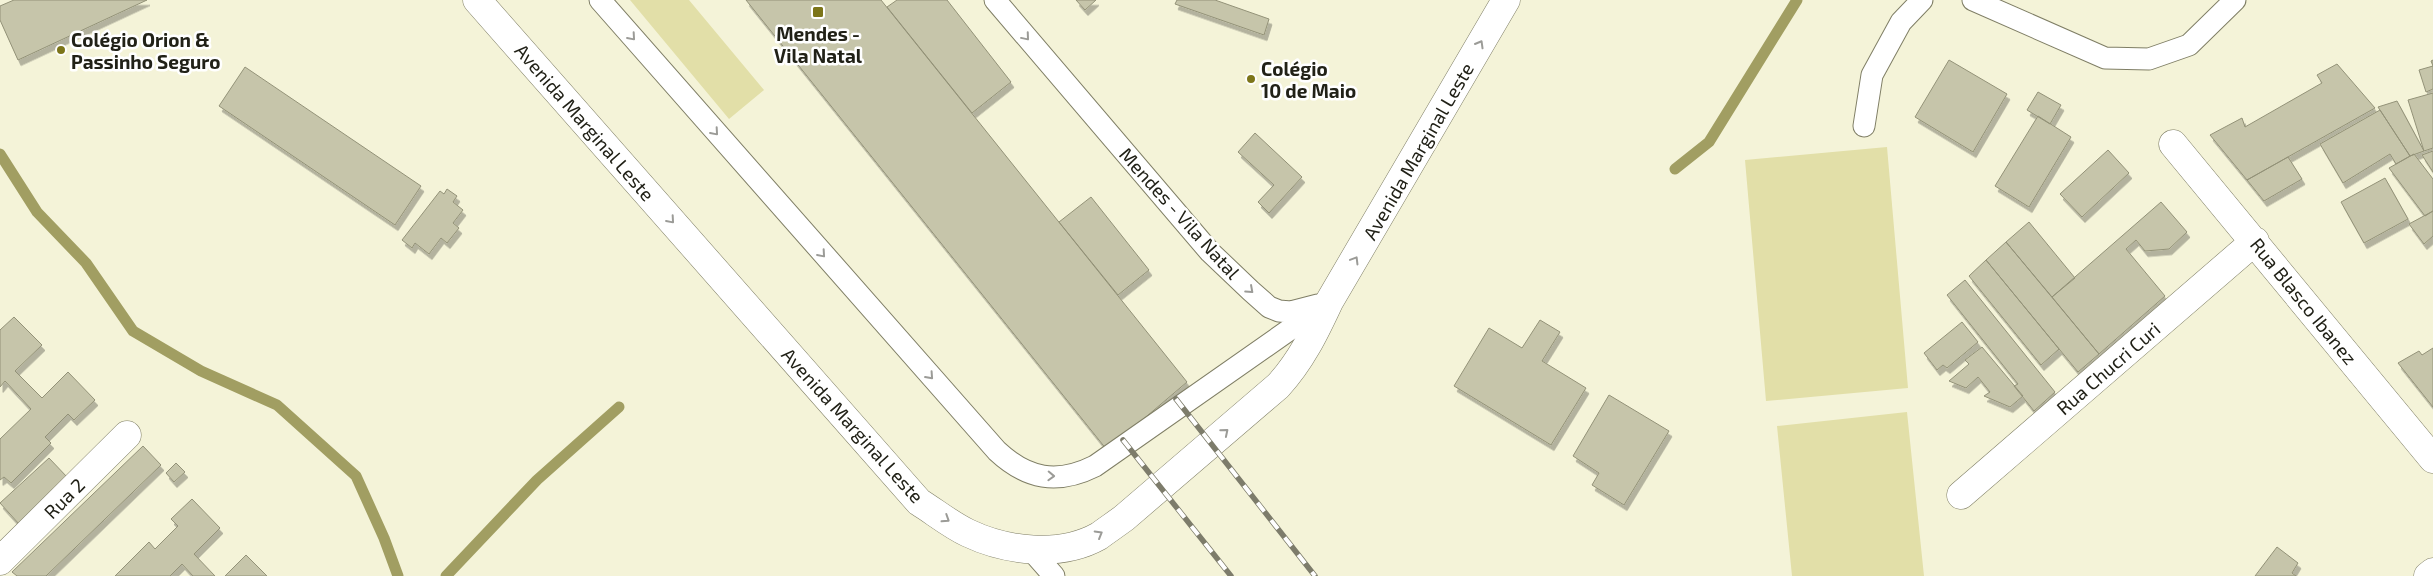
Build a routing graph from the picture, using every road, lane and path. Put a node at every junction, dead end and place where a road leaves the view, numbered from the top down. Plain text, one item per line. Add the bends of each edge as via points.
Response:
1 (477, 0) edge
2 (600, 0) edge
3 (995, 0) edge
4 (1506, 0) edge
5 (1922, 0) edge
6 (1973, 0) edge
7 (2236, 0) edge
8 (1864, 126) dead end
9 (2173, 144) dead end
10 (2255, 241) junction
11 (1329, 302) junction
12 (127, 436) dead end
13 (2433, 459) edge
14 (1960, 495) dead end
15 (1032, 551) junction
16 (0, 561) edge
17 (2433, 572) edge
18 (1054, 576) edge
19 (2428, 576) edge

1 -> 15 street, Avenida Marginal Leste via 919,502 967,532 998,544
2 -> 11 lane, Avenida Marginal Leste via 977,428 1018,468 1047,477 1080,474 1095,466
3 -> 11 lane, Mendes - Vila Natal via 1210,252 1251,292 1270,307 1291,312
11 -> 4 street, Avenida Marginal Leste
5 - 8 lane via 1901,22 1872,75
6 - 7 lane via 2105,58 2149,59 2189,45
9 - 10 street, Rua Blasco Ibanez
10 - 13 street, Rua Blasco Ibanez
10 - 14 street, Rua Chucri Curi
15 -> 11 street, Avenida Marginal Leste via 1067,547 1097,537 1124,518 1278,386 1306,351
12 - 16 street, Rua 2
15 - 18 lane
17 - 19 street

